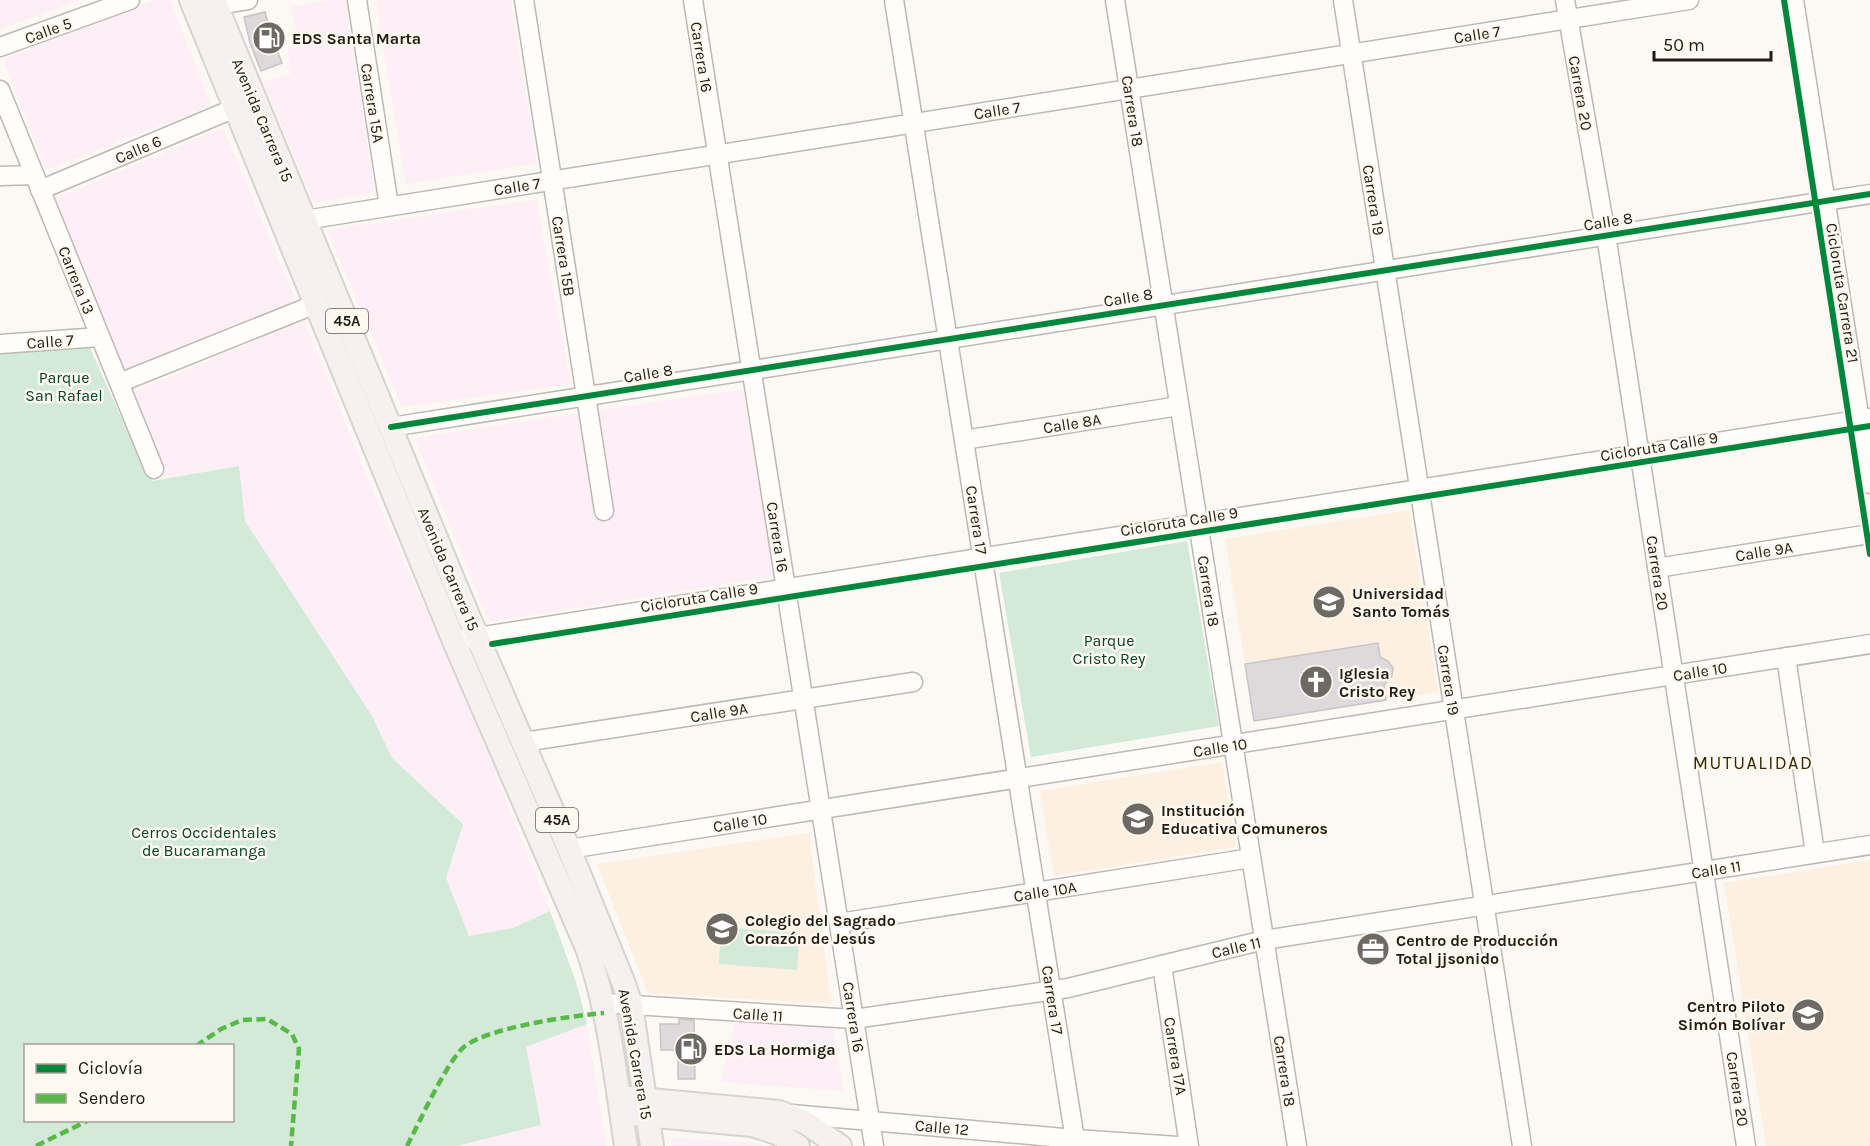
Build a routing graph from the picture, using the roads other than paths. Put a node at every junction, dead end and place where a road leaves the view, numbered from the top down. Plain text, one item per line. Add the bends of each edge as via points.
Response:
1 (130, 0) edge
2 (248, 0) edge
3 (357, 0) edge
4 (524, 0) edge
5 (693, 0) edge
6 (894, 0) edge
7 (1115, 0) edge
8 (1343, 0) edge
9 (1565, 0) edge
10 (1689, 0) edge
11 (1794, 0) edge
12 (107, 4) edge
13 (204, 4) edge
14 (1569, 19) junction
15 (0, 47) edge
16 (1351, 54) junction
17 (1129, 89) junction
18 (0, 90) edge
19 (235, 108) junction
20 (914, 123) junction
21 (717, 154) junction
22 (0, 176) edge
23 (552, 180) junction
24 (37, 182) junction
25 (1870, 194) edge
26 (1826, 201) junction
27 (389, 206) junction
28 (304, 220) junction
29 (1606, 235) junction
30 (1385, 270) junction
31 (316, 304) junction
32 (1164, 305) junction
33 (100, 337) junction
34 (948, 339) junction
35 (0, 344) edge
36 (752, 370) junction
37 (119, 383) junction
38 (586, 397) junction
39 (1179, 406) junction
40 (1865, 418) edge
41 (390, 428) junction
42 (964, 440) junction
43 (1640, 454) junction
44 (154, 469) dead end
45 (1870, 484) edge
46 (1419, 489) junction
47 (604, 512) dead end
48 (1198, 523) junction
49 (1870, 534) edge
50 (982, 558) junction
51 (1657, 568) junction
52 (786, 589) junction
53 (477, 637) junction
54 (454, 641) junction
55 (1870, 644) edge
56 (1786, 657) junction
57 (1674, 675) junction
58 (913, 682) dead end
59 (803, 699) junction
60 (1454, 710) junction
61 (524, 742) junction
62 (1233, 744) junction
63 (1018, 778) junction
64 (821, 809) junction
65 (1870, 845) edge
66 (569, 849) junction
67 (1815, 854) junction
68 (1251, 858) junction
69 (1704, 871) junction
70 (1036, 892) junction
71 (1485, 906) junction
72 (839, 923) junction
73 (1264, 940) junction
74 (1162, 965) junction
75 (1052, 992) junction
76 (602, 1004) junction
77 (631, 1005) junction
78 (854, 1019) junction
79 (619, 1105) junction
80 (646, 1107) junction
81 (778, 1112) junction
82 (870, 1120) junction
83 (1075, 1142) edge
84 (626, 1146) edge
85 (652, 1146) edge
86 (798, 1146) edge
87 (840, 1146) edge
88 (874, 1146) edge
89 (1178, 1146) edge
90 (1189, 1146) edge
91 (1297, 1146) edge
92 (1522, 1146) edge
93 (1746, 1146) edge

1 - 12 street, Calle 5
2 - 13 street
3 - 27 street, Carrera 15A
4 - 23 street, Carrera 15B
5 - 21 street, Carrera 16
6 - 20 street, Carrera 17
7 - 17 street, Carrera 18
8 - 16 street, Carrera 19
9 - 14 street, Carrera 20
10 - 14 street, Calle 7
11 - 26 street
12 - 15 street, Calle 5
13 - 19 main road, Avenida Carrera 15 / 45A
13 - 28 main road, Avenida Carrera 15 / 45A
14 - 16 street, Calle 7
14 - 29 street, Carrera 20
16 - 17 street, Calle 7
16 - 30 street, Carrera 19
17 - 20 street, Calle 7
17 - 32 street, Carrera 18
18 - 24 street, Carrera 13
19 - 24 street, Calle 6
19 - 31 main road, Avenida Carrera 15 / 45A
20 - 21 street, Calle 7
20 - 34 street, Carrera 17
21 - 23 street, Calle 7
21 - 36 street, Carrera 16
22 - 24 street, Calle 6
23 - 27 street, Calle 7
23 - 38 street, Carrera 15B
24 - 33 street, Carrera 13
25 - 26 street, Calle 8
26 - 29 street, Calle 8
26 - 40 street
27 - 28 street, Calle 7
28 - 41 main road, Avenida Carrera 15 / 45A
29 - 30 street, Calle 8
29 - 43 street, Carrera 20
30 - 32 street, Calle 8
30 - 46 street, Carrera 19
31 - 37 street
31 - 54 main road, Avenida Carrera 15 / 45A
32 - 34 street, Calle 8
32 - 39 street, Carrera 18
33 - 35 street, Calle 7
33 - 37 street, Carrera 13
34 - 36 street, Calle 8
34 - 42 street, Carrera 17
36 - 38 street, Calle 8
36 - 52 street, Carrera 16
37 - 44 street, Carrera 13
38 - 41 street, Calle 8
38 - 47 street, Carrera 15B
39 - 42 street, Calle 8A
39 - 48 street, Carrera 18
40 - 43 street
40 - 45 street
41 - 53 main road, Avenida Carrera 15 / 45A
42 - 50 street, Carrera 17
43 - 46 street
43 - 51 street, Carrera 20
46 - 48 street
46 - 60 street, Carrera 19
48 - 50 street
48 - 62 street, Carrera 18
49 - 51 street, Calle 9A
50 - 52 street
50 - 63 street, Carrera 17
51 - 57 street, Carrera 20
52 - 53 street
52 - 59 street, Carrera 16
53 - 54 street
53 - 61 main road, Avenida Carrera 15 / 45A
54 - 76 main road, Avenida Carrera 15 / 45A via 578,926 594,967
55 - 56 street, Calle 10
56 - 57 street, Calle 10
56 - 67 street
57 - 60 street, Calle 10
57 - 69 street, Carrera 20
58 - 59 street, Calle 9A
59 - 61 street, Calle 9A
59 - 64 street, Carrera 16
60 - 62 street, Calle 10
60 - 71 street, Carrera 19
61 - 66 main road, Avenida Carrera 15 / 45A
62 - 63 street, Calle 10
62 - 68 street, Carrera 18
63 - 64 street, Calle 10
63 - 70 street, Carrera 17
64 - 66 street, Calle 10
64 - 72 street, Carrera 16
65 - 67 street, Calle 11
66 - 77 main road, Avenida Carrera 15 / 45A
67 - 69 street, Calle 11
68 - 70 street, Calle 10A
68 - 73 street, Carrera 18
69 - 71 street, Calle 11
69 - 93 street, Carrera 20
70 - 72 street, Calle 10A
70 - 75 street, Carrera 17
71 - 73 street, Calle 11
71 - 92 street, Carrera 19
72 - 78 street, Carrera 16
73 - 74 street, Calle 11
73 - 91 street, Carrera 18
74 - 75 street, Calle 11
74 - 90 street, Carrera 17A
75 - 78 street, Calle 11
75 - 83 street, Carrera 17
76 - 77 street, Calle 11
76 - 79 main road, Avenida Carrera 15 / 45A
77 - 78 street, Calle 11
77 - 80 main road, Avenida Carrera 15 / 45A
78 - 82 street, Carrera 16
79 - 80 main road
79 - 84 main road, Avenida Carrera 15 / 45A
80 - 81 main road
80 - 85 main road, Avenida Carrera 15 / 45A
80 - 86 main road via 752,1125 777,1133
81 - 82 street, Calle 12
81 - 87 main road via 806,1123
82 - 83 street, Calle 12
82 - 88 street, Carrera 16
83 - 89 street, Calle 12

